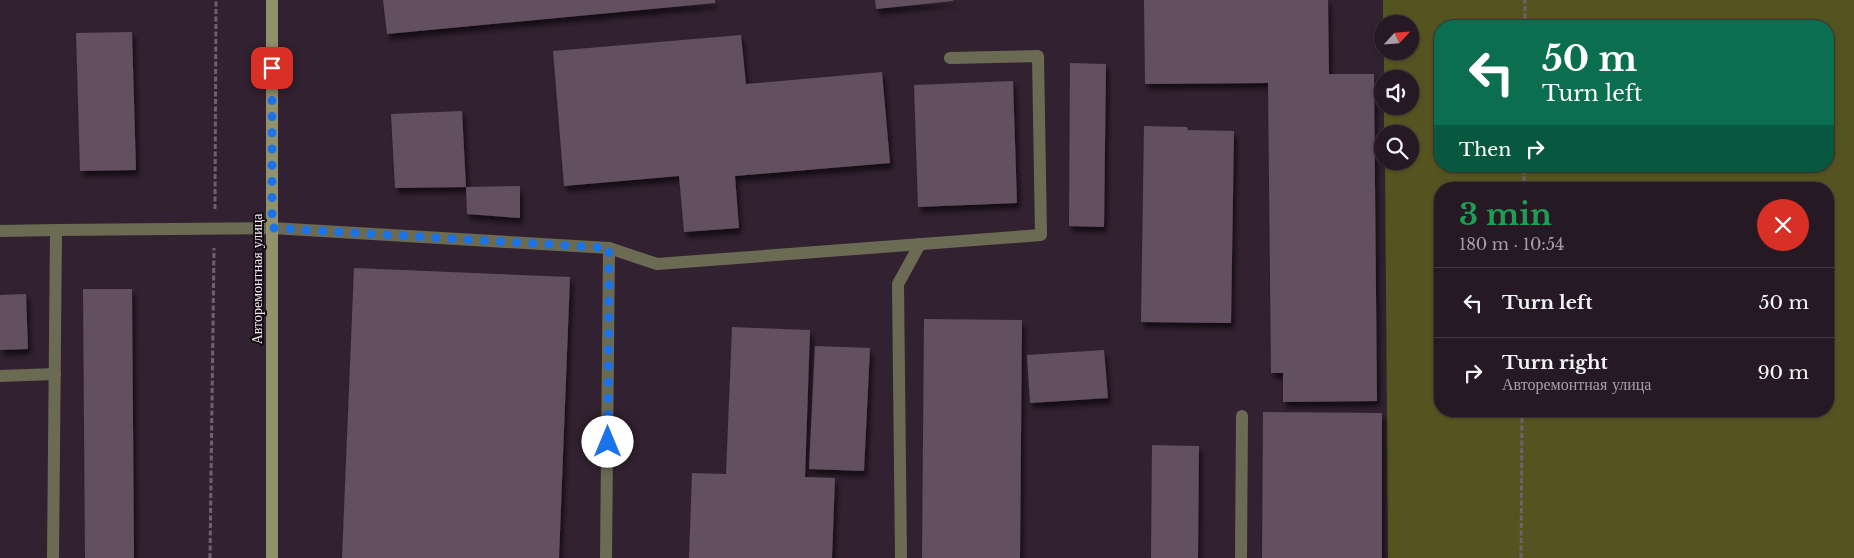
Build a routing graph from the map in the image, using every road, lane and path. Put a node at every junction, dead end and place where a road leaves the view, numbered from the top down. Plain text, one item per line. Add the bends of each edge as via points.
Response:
1 (216, 0) edge
2 (272, 0) edge
3 (1525, 0) edge
4 (1525, 20) edge
5 (950, 58) dead end
6 (215, 228) junction
7 (272, 228) junction
8 (56, 230) junction
9 (0, 231) edge
10 (920, 244) junction
11 (609, 248) junction
12 (55, 374) junction
13 (0, 376) edge
14 (1242, 416) dead end
15 (1522, 417) edge
16 (53, 558) edge
17 (210, 558) edge
18 (272, 558) edge
19 (606, 558) edge
20 (901, 558) edge
21 (1241, 558) edge
22 (1521, 558) edge

1 - 6 path
2 - 7 street, Авторемонтная улица
3 - 4 path
5 - 10 lane via 1038,56 1041,235
6 - 7 lane
6 - 8 lane
6 - 17 path
7 - 11 lane
7 - 18 street, Авторемонтная улица
8 - 9 lane
8 - 12 lane
10 - 11 lane via 657,264
10 - 20 lane via 898,284
11 - 19 lane
12 - 13 lane
12 - 16 lane
14 - 21 lane
15 - 22 path

